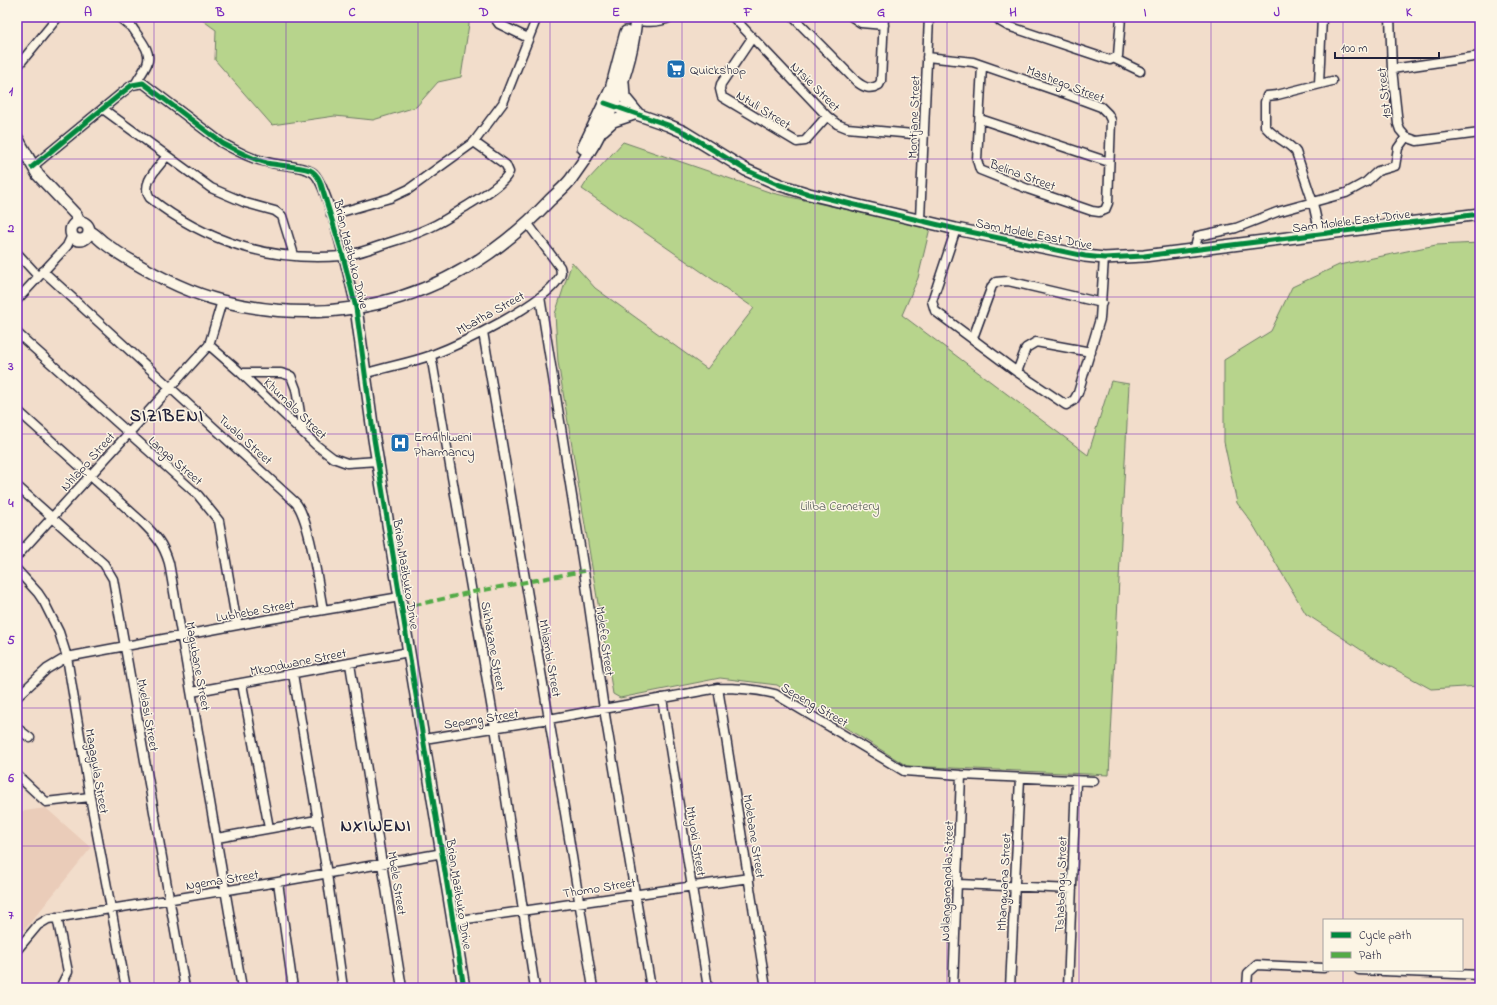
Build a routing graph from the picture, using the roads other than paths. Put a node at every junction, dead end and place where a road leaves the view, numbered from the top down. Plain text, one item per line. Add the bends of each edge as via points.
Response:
1 (58, 17) edge
2 (119, 17) edge
3 (127, 17) edge
4 (494, 17) edge
5 (537, 17) edge
6 (671, 17) edge
7 (733, 17) edge
8 (793, 17) edge
9 (852, 17) edge
10 (929, 17) edge
11 (996, 17) edge
12 (1120, 17) edge
13 (1322, 17) edge
14 (1390, 17) edge
15 (632, 18) edge
16 (884, 21) edge
17 (130, 26) junction
18 (528, 38) junction
19 (752, 38) junction
20 (1480, 56) edge
21 (927, 57) junction
22 (1116, 57) junction
23 (982, 66) junction
24 (17, 67) edge
25 (1392, 69) junction
26 (1140, 71) dead end
27 (623, 75) junction
28 (1332, 81) dead end
29 (136, 83) junction
30 (1319, 84) junction
31 (609, 104) junction
32 (103, 109) junction
33 (637, 115) junction
34 (827, 116) junction
35 (980, 119) junction
36 (1480, 133) edge
37 (599, 134) junction
38 (924, 135) junction
39 (1406, 137) junction
40 (17, 138) edge
41 (474, 142) junction
42 (166, 157) junction
43 (1109, 162) junction
44 (32, 167) junction
45 (554, 196) junction
46 (1108, 203) joint
47 (1314, 203) junction
48 (1480, 214) edge
49 (331, 216) junction
50 (920, 219) junction
51 (528, 224) junction
52 (956, 229) junction
53 (79, 232) junction
54 (1320, 235) junction
55 (1194, 251) junction
56 (17, 253) edge
57 (294, 255) junction
58 (343, 256) junction
59 (1104, 258) junction
60 (40, 274) junction
61 (540, 297) junction
62 (17, 300) edge
63 (222, 301) junction
64 (1102, 303) junction
65 (356, 308) junction
66 (483, 332) junction
67 (17, 333) edge
68 (973, 338) junction
69 (209, 345) junction
70 (1091, 352) junction
71 (431, 355) junction
72 (1017, 372) junction
73 (241, 373) junction
74 (364, 374) junction
75 (170, 388) junction
76 (17, 410) edge
77 (303, 432) junction
78 (128, 434) junction
79 (378, 461) junction
80 (91, 475) junction
81 (17, 486) edge
82 (52, 517) junction
83 (17, 556) edge
84 (17, 570) edge
85 (400, 597) junction
86 (323, 610) junction
87 (237, 625) junction
88 (181, 636) junction
89 (125, 646) junction
90 (409, 652) junction
91 (67, 656) junction
92 (350, 664) junction
93 (294, 674) junction
94 (242, 684) junction
95 (718, 688) junction
96 (192, 692) junction
97 (17, 696) edge
98 (662, 698) junction
99 (604, 709) junction
100 (549, 719) junction
101 (496, 727) junction
102 (17, 728) edge
103 (30, 738) dead end
104 (424, 739) junction
105 (961, 775) junction
106 (18, 777) edge
107 (1020, 778) junction
108 (1076, 781) junction
109 (1094, 781) dead end
110 (90, 797) junction
111 (317, 820) junction
112 (269, 828) junction
113 (217, 838) junction
114 (443, 853) junction
115 (383, 864) junction
116 (327, 874) junction
117 (749, 878) junction
118 (278, 882) junction
119 (958, 884) junction
120 (692, 886) junction
121 (1015, 887) junction
122 (1072, 889) junction
123 (225, 890) junction
124 (636, 893) junction
125 (168, 900) junction
126 (580, 902) junction
127 (111, 908) junction
128 (523, 910) junction
129 (58, 917) junction
130 (454, 921) junction
131 (17, 950) edge
132 (1323, 968) edge
133 (1379, 971) edge
134 (1480, 976) edge
135 (60, 988) edge
136 (126, 988) edge
137 (185, 988) edge
138 (242, 988) edge
139 (293, 988) edge
140 (343, 988) edge
141 (402, 988) edge
142 (464, 988) edge
143 (536, 988) edge
144 (593, 988) edge
145 (651, 988) edge
146 (708, 988) edge
147 (766, 988) edge
148 (953, 988) edge
149 (1010, 988) edge
150 (1068, 988) edge
151 (1247, 988) edge

1 - 24 street
2 - 17 street
3 - 17 street
4 - 18 street via 500,24
5 - 18 street
6 - 15 street via 654,22
7 - 19 street, Ntsie Street
8 - 16 street via 866,88 879,85 881,80
9 - 16 street via 861,23
10 - 21 street, Montjane Street
11 - 22 street via 1008,26 1110,60
12 - 22 street
13 - 30 street
14 - 25 street, 1st Street
15 - 27 street
15 - 31 street
17 - 29 street via 148,54 148,63
18 - 41 street via 503,103
19 - 34 street, Ntsie Street
19 - 34 street, Ntuli Street via 721,84 722,97 797,142 805,141
20 - 25 street
21 - 23 street, Mashego Street via 963,60
21 - 38 street, Montjane Street
22 - 26 street
23 - 35 street, Belina Street
23 - 43 street, Mashego Street via 1072,96 1104,110 1111,120
25 - 39 street, 1st Street via 1398,124
27 - 31 street
27 - 33 street via 624,97
28 - 30 street
29 - 32 street
29 - 49 street, Brian Mazibuko Drive via 143,83 236,151 267,163 310,170 318,176
30 - 47 street via 1267,96 1265,102 1265,126 1296,152
31 - 33 street, Sam Molele East Drive
31 - 37 street
31 - 45 street
32 - 42 street
32 - 44 street
33 - 37 street via 613,121
33 - 50 street, Sam Molele East Drive via 684,132 761,178 809,194
34 - 38 street, Ntsie Street via 847,128
35 - 43 street
35 - 46 street, Belina Street via 977,160 978,167 985,174 1092,211 1105,210
36 - 39 street via 1417,141
37 - 45 street via 570,180
38 - 50 street, Montjane Street
39 - 47 street via 1398,148 1394,167 1378,171 1366,182 1346,193
40 - 44 street
41 - 49 street via 409,189 390,198
41 - 58 street via 506,165 509,172 504,179 432,228
42 - 57 street via 211,188 246,203 279,213
42 - 57 street via 152,174 146,189 150,198 163,208 181,220 234,245
43 - 46 street, Mashego Street
44 - 53 street via 66,207
45 - 51 street
47 - 54 street
47 - 55 street via 1277,212 1236,228 1198,236
48 - 54 street, Sam Molele East Drive
49 - 58 street, Brian Mazibuko Drive
50 - 52 street, Sam Molele East Drive
51 - 61 street, Mbatha Street via 558,262 561,273 559,279
51 - 65 street via 488,255 452,277 404,296
52 - 59 street, Sam Molele East Drive
52 - 68 street via 932,304 935,311
53 - 60 street
53 - 63 street via 103,242 154,274
54 - 55 street, Sam Molele East Drive
55 - 59 street, Sam Molele East Drive
56 - 60 street, Twala Street
57 - 58 street
58 - 65 street, Brian Mazibuko Drive
59 - 64 street
60 - 62 street
60 - 75 street, Twala Street
61 - 66 street, Mbatha Street
61 - 99 street, Molefe Street
63 - 65 street via 285,310
63 - 69 street, Nhlapo Street
64 - 68 street via 1001,281 992,286
64 - 70 street
65 - 74 street, Brian Mazibuko Drive
66 - 71 street, Mbatha Street
66 - 100 street, Mhlambi Street
67 - 78 street, Langa Street
68 - 72 street
69 - 73 street, Khumalo Street
69 - 75 street, Nhlapo Street
70 - 72 street via 1036,342 1026,348
70 - 72 street via 1078,393 1074,400 1066,405
71 - 74 street, Mbatha Street
71 - 101 street, Sikhakane Street
73 - 77 street, Khumalo Street
73 - 77 street via 281,373 291,376 296,389
74 - 79 street, Brian Mazibuko Drive
75 - 78 street, Nhlapo Street
75 - 86 street, Twala Street via 267,474 300,508 306,524
76 - 80 street, Magubane Street
77 - 79 street, Khumalo Street via 339,461
78 - 80 street, Nhlapo Street
78 - 87 street, Langa Street via 198,495 217,516 222,532
79 - 85 street, Brian Mazibuko Drive
80 - 82 street, Nhlapo Street
80 - 88 street, Magubane Street via 162,543 169,563
81 - 82 street, Mvelasi Street
82 - 83 street, Nhlapo Street
82 - 89 street, Mvelasi Street via 109,571 116,593
84 - 91 street, Magagula Street via 44,602 59,632
85 - 86 street, Lubhebe Street
85 - 90 street, Brian Mazibuko Drive
86 - 87 street, Lubhebe Street
87 - 88 street, Lubhebe Street
88 - 89 street, Lubhebe Street
88 - 96 street, Magubane Street
89 - 91 street, Lubhebe Street
89 - 125 street, Mvelasi Street
90 - 92 street, Mkondwane Street
90 - 104 street, Brian Mazibuko Drive
91 - 97 street via 47,669
91 - 110 street, Magagula Street
92 - 93 street, Mkondwane Street
92 - 115 street, Mbele Street
93 - 94 street, Mkondwane Street
93 - 111 street
94 - 96 street, Mkondwane Street
94 - 112 street
95 - 98 street, Sepeng Street
95 - 105 street, Sepeng Street via 756,689 775,694 904,771
95 - 117 street, Molebane Street
96 - 113 street, Magubane Street
98 - 99 street, Sepeng Street
98 - 120 street, Mtyoki Street
99 - 100 street, Sepeng Street
99 - 124 street, Molefe Street
100 - 101 street, Sepeng Street
100 - 126 street, Mhlambi Street
101 - 104 street, Sepeng Street
101 - 128 street, Sikhakane Street
102 - 103 street
104 - 114 street, Brian Mazibuko Drive
105 - 107 street, Sepeng Street
105 - 119 street, Ndlangamandla Street
106 - 110 street via 46,802
107 - 108 street, Sepeng Street
107 - 121 street, Mhangwana Street
108 - 109 street, Sepeng Street
108 - 122 street, Tshabangu Street
110 - 127 street, Magagula Street
111 - 112 street
111 - 116 street
112 - 113 street
113 - 123 street, Magubane Street
114 - 115 street, Ngema Street
114 - 130 street, Brian Mazibuko Drive
115 - 116 street, Ngema Street
115 - 141 street, Mbele Street
116 - 118 street, Ngema Street
116 - 140 street
117 - 120 street, Thomo Street
117 - 147 street, Molebane Street
118 - 123 street, Ngema Street
118 - 139 street
119 - 121 street
119 - 148 street, Ndlangamandla Street
120 - 124 street, Thomo Street
120 - 146 street, Mtyoki Street
121 - 122 street
121 - 149 street, Mhangwana Street
122 - 150 street, Tshabangu Street
123 - 125 street, Ngema Street
123 - 138 street, Magubane Street
124 - 126 street, Thomo Street
124 - 145 street, Molefe Street
125 - 127 street, Ngema Street
125 - 137 street, Mvelasi Street
126 - 128 street, Thomo Street
126 - 144 street, Mhlambi Street
127 - 129 street, Ngema Street
127 - 136 street, Magagula Street
128 - 130 street, Thomo Street
128 - 143 street, Sikhakane Street
129 - 131 street, Ngema Street via 38,925
129 - 135 street via 67,964 66,978
130 - 142 street, Brian Mazibuko Drive
132 - 151 street via 1257,965 1248,973
133 - 134 street

